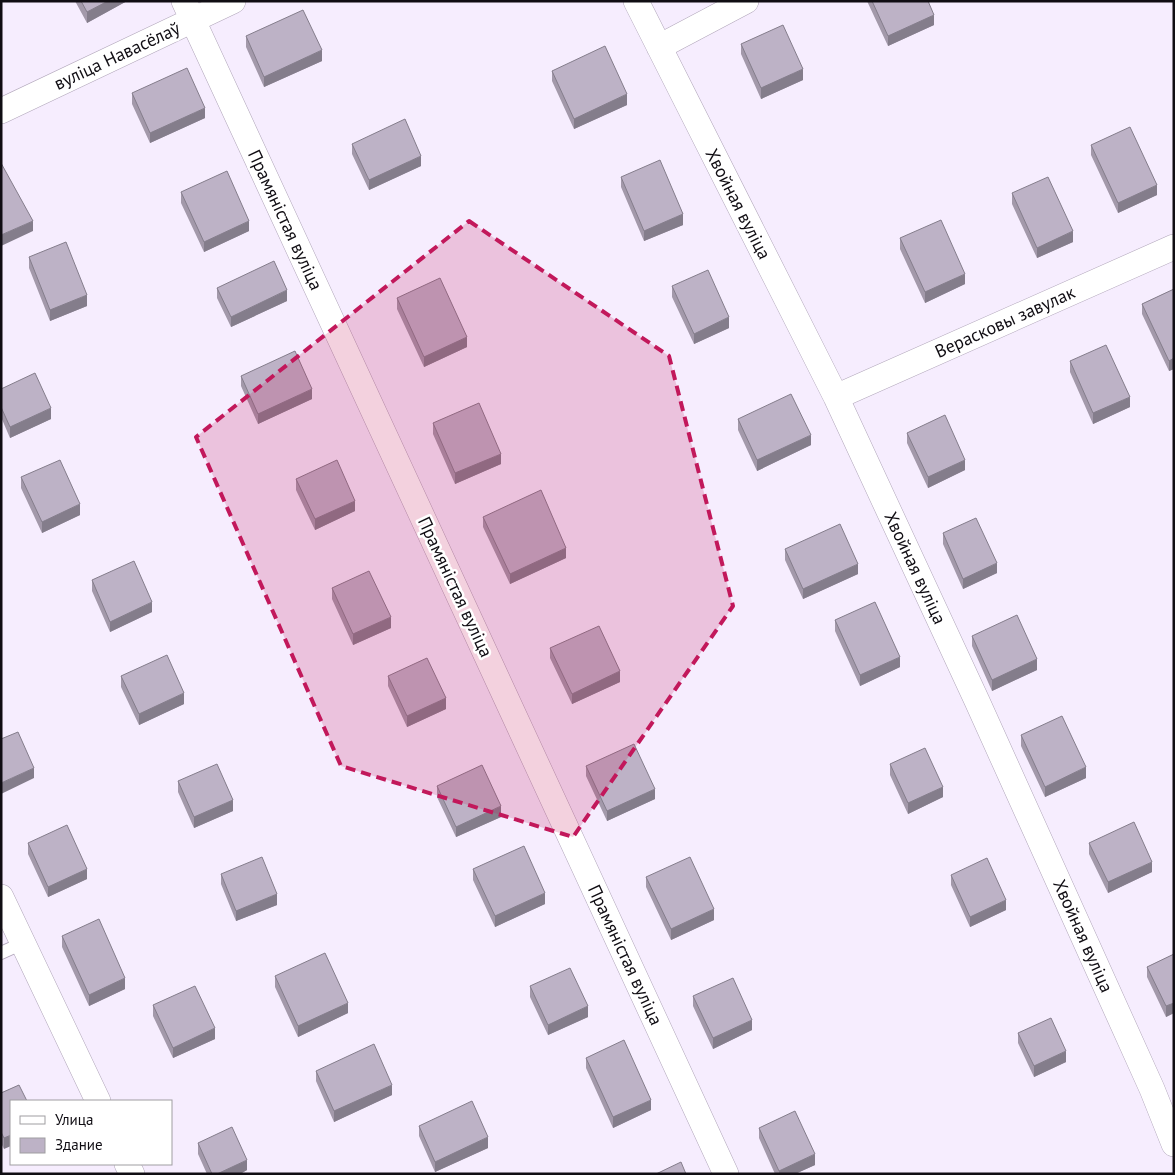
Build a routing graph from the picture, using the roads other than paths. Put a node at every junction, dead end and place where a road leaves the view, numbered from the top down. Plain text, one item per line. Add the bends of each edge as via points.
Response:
1 (233, 1) edge
2 (636, 1) edge
3 (746, 1) edge
4 (188, 11) edge
5 (658, 47) junction
6 (1, 111) edge
7 (1174, 248) edge
8 (836, 397) junction
9 (1, 898) edge
10 (12, 948) edge
11 (97, 1100) edge
12 (1174, 1144) edge
13 (726, 1174) edge

1 - 4 street, вуліца Навасёлаў
2 - 5 street, Хвойная вуліца
3 - 5 street
4 - 6 street, вуліца Навасёлаў
4 - 13 street, Прамяністая вуліца
5 - 8 street, Хвойная вуліца
7 - 8 street, Верасковы завулак
8 - 12 street, Хвойная вуліца via 981,710
9 - 10 street
10 - 11 street

